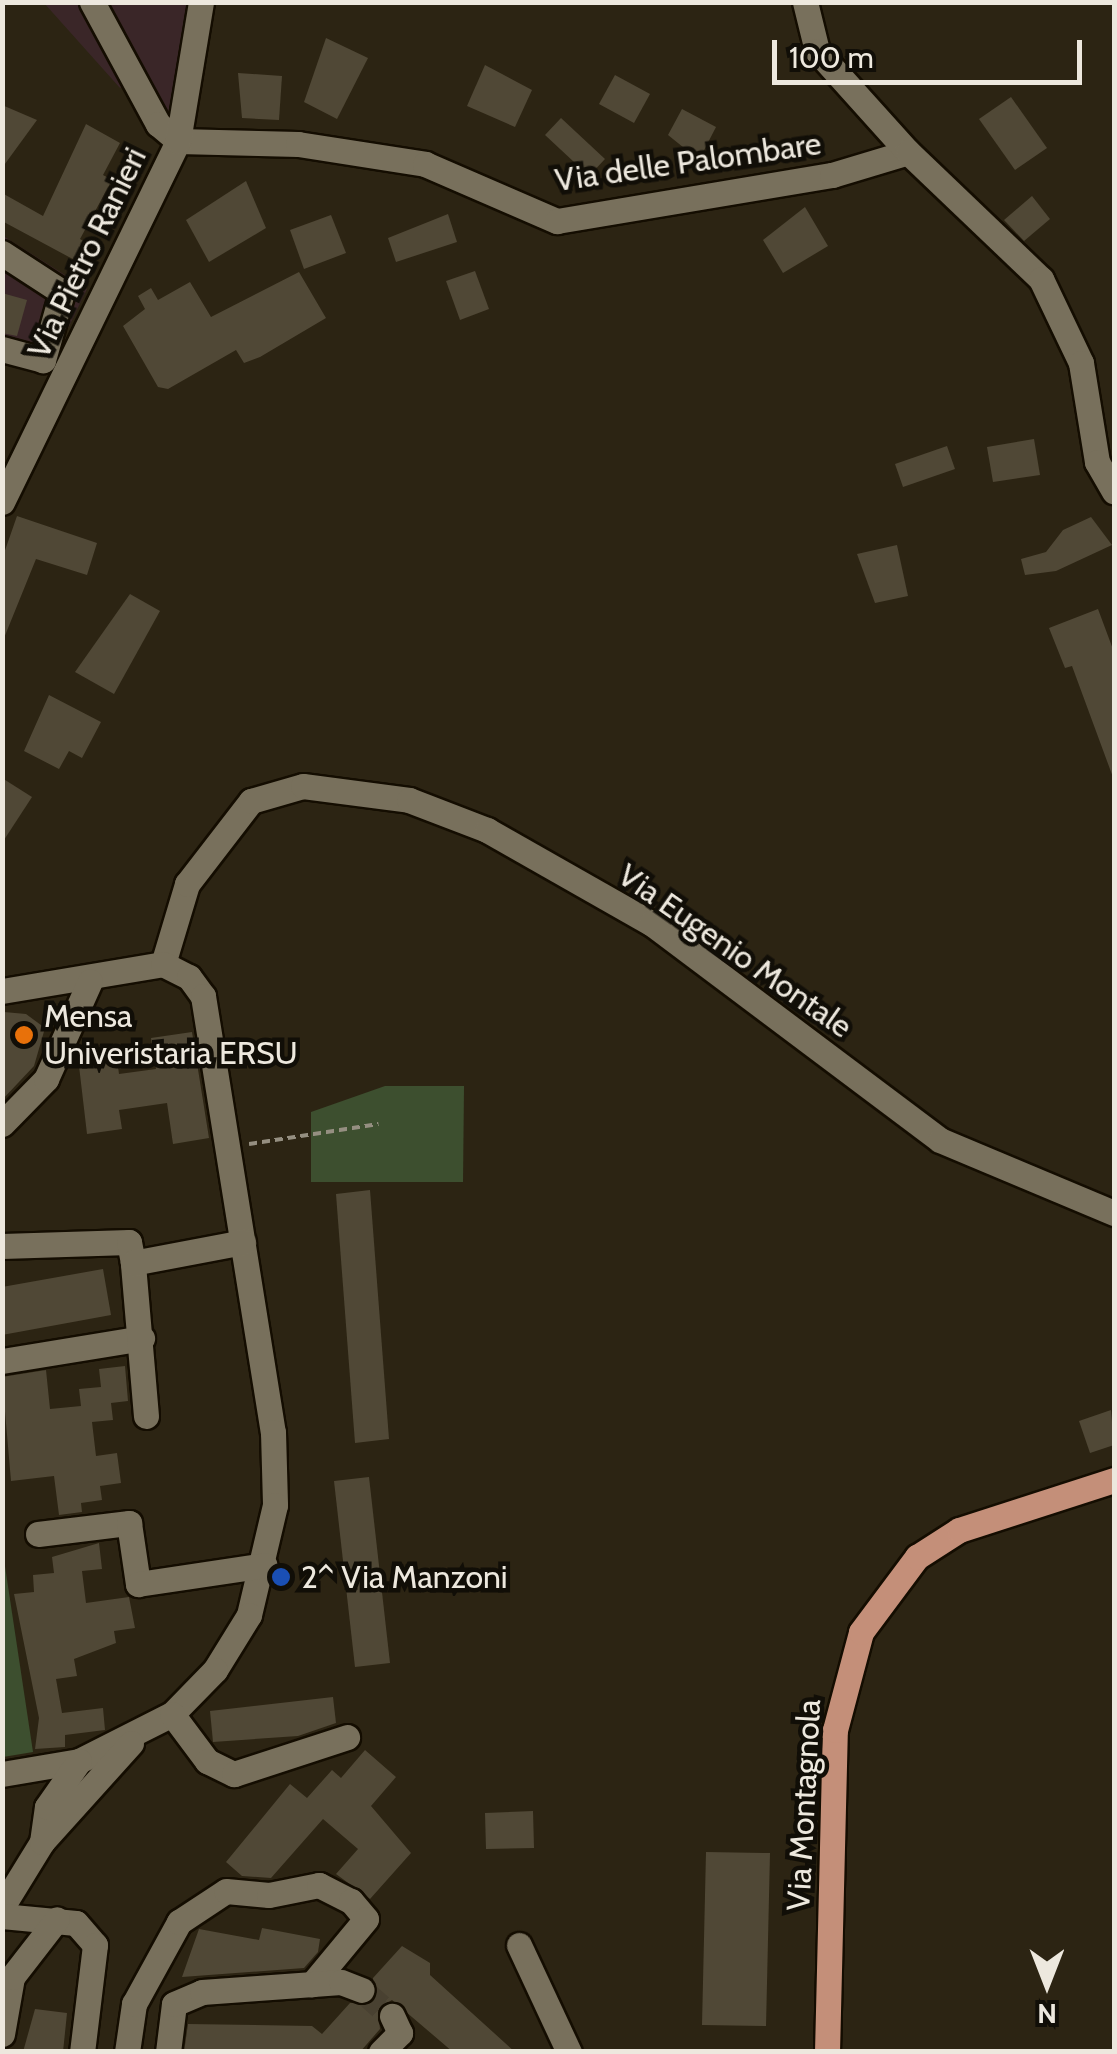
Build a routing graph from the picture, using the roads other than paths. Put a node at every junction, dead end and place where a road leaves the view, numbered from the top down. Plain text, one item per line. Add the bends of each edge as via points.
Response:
1 (201, 2) edge
2 (805, 2) edge
3 (92, 6) edge
4 (178, 141) junction
5 (908, 152) junction
6 (425, 164) joint
7 (2, 253) edge
8 (62, 292) junction
9 (94, 308) junction
10 (2, 349) edge
11 (1114, 492) edge
12 (2, 502) edge
13 (162, 964) junction
14 (90, 981) junction
15 (2, 991) edge
16 (2, 1124) edge
17 (1114, 1214) edge
18 (242, 1242) junction
19 (2, 1246) edge
20 (133, 1263) junction
21 (142, 1338) junction
22 (2, 1362) edge
23 (146, 1416) dead end
24 (1114, 1480) edge
25 (38, 1534) dead end
26 (265, 1565) junction
27 (172, 1714) junction
28 (348, 1737) dead end
29 (134, 1740) junction
30 (79, 1761) junction
31 (15, 1772) edge
32 (80, 1798) junction
33 (47, 1807) junction
34 (42, 1842) junction
35 (2, 1908) edge
36 (2, 1916) edge
37 (57, 1918) junction
38 (519, 1946) dead end
39 (312, 1984) junction
40 (362, 1990) tunnel mouth
41 (392, 2016) dead end
42 (2, 2034) edge
43 (82, 2052) edge
44 (128, 2052) edge
45 (168, 2052) edge
46 (381, 2052) edge
47 (569, 2052) edge
48 (828, 2052) edge

1 - 4 street, Via Pietro Ranieri
2 - 5 street, Via delle Palombare via 817,51
3 - 4 street via 148,104
4 - 6 street, Via Pietro Ranieri via 298,144
4 - 9 street, Via Pietro Ranieri
5 - 6 street, Via delle Palombare via 832,175 557,221
5 - 11 street, Via delle Palombare via 1041,278 1082,363 1098,462
7 - 8 street
8 - 9 street
8 - 10 street via 43,360
9 - 12 street, Via Pietro Ranieri
13 - 14 street
13 - 17 street, Via Eugenio Montale via 187,884 251,801 303,786 409,800 487,830 652,923 940,1140
13 - 18 street via 189,977 202,996
14 - 15 street
14 - 16 street via 46,1079
18 - 20 street
18 - 26 street via 273,1432
19 - 20 street via 128,1242
20 - 21 street
21 - 22 street
21 - 23 street
24 - 48 main road, Via Montagnola via 959,1530 917,1557 860,1632 835,1730
25 - 26 street via 129,1522 138,1584
26 - 27 street via 248,1615 215,1670
27 - 28 street via 207,1761 234,1774
27 - 29 street
29 - 30 street
29 - 32 street
30 - 31 street
30 - 32 street
30 - 33 street
31 - 33 street
32 - 34 street
33 - 34 street
34 - 35 street
36 - 37 street
37 - 42 street via 12,1977
37 - 43 street via 76,1924 95,1945
38 - 47 street
39 - 40 street
39 - 44 street via 366,1919 351,1901 319,1885 269,1894 226,1891 178,1922 134,2004
39 - 45 street via 202,1992 174,2004
41 - 46 street via 400,2033

